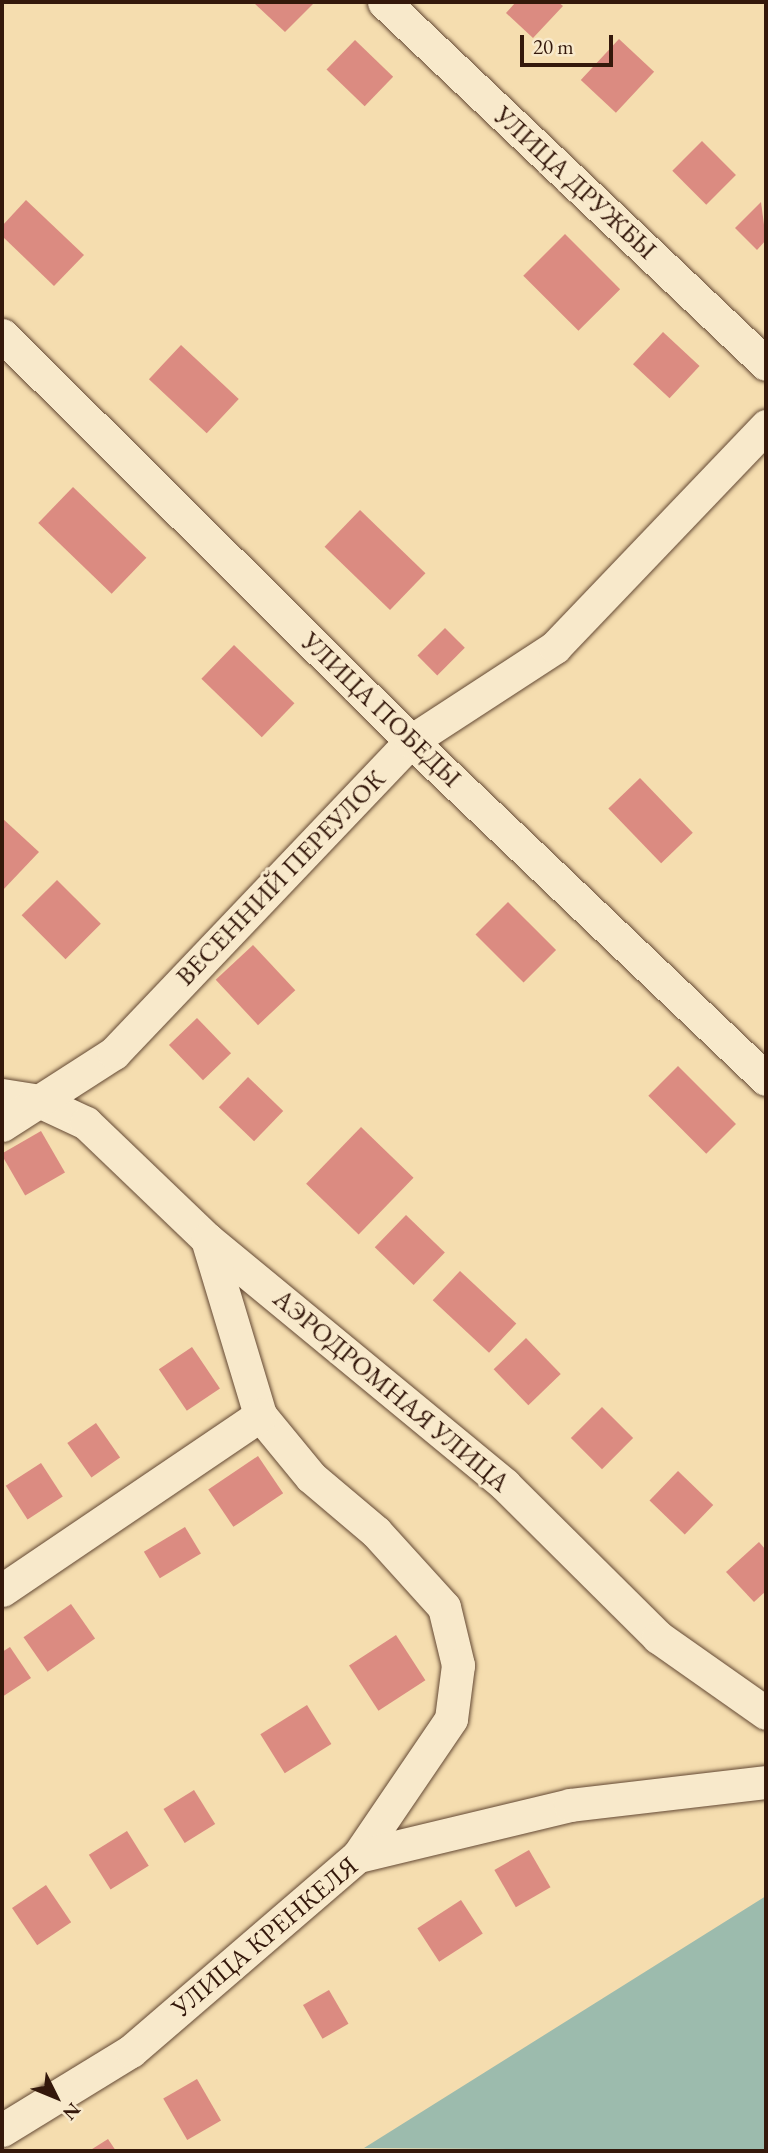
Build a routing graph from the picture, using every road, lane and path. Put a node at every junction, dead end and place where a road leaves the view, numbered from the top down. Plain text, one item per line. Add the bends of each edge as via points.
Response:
1 (384, 2) edge
2 (2, 335) edge
3 (766, 363) edge
4 (766, 426) edge
5 (411, 741) junction
6 (766, 1079) edge
7 (2, 1095) edge
8 (39, 1101) junction
9 (2, 1125) edge
10 (207, 1239) junction
11 (260, 1415) junction
12 (2, 1590) edge
13 (766, 1713) edge
14 (766, 1782) edge
15 (358, 1856) junction
16 (2, 2130) edge

1 - 3 street, УЛИЦА ДРУЖБЫ
2 - 5 street, УЛИЦА ПОБЕДЫ
4 - 5 street, ВЕСЕННИЙ ПЕРЕУЛОК via 555,647
5 - 6 street, УЛИЦА ПОБЕДЫ
5 - 8 street, ВЕСЕННИЙ ПЕРЕУЛОК via 114,1052
7 - 8 street, АЭРОДРОМНАЯ УЛИЦА
8 - 9 street, ВЕСЕННИЙ ПЕРЕУЛОК
8 - 10 street, АЭРОДРОМНАЯ УЛИЦА via 86,1124
10 - 11 street
10 - 13 street, АЭРОДРОМНАЯ УЛИЦА via 505,1485 658,1637
11 - 12 street
11 - 15 street via 311,1477 376,1532 444,1607 458,1665 451,1720
14 - 15 street, УЛИЦА КРЕНКЕЛЯ via 570,1805
15 - 16 street, УЛИЦА КРЕНКЕЛЯ via 131,2051

